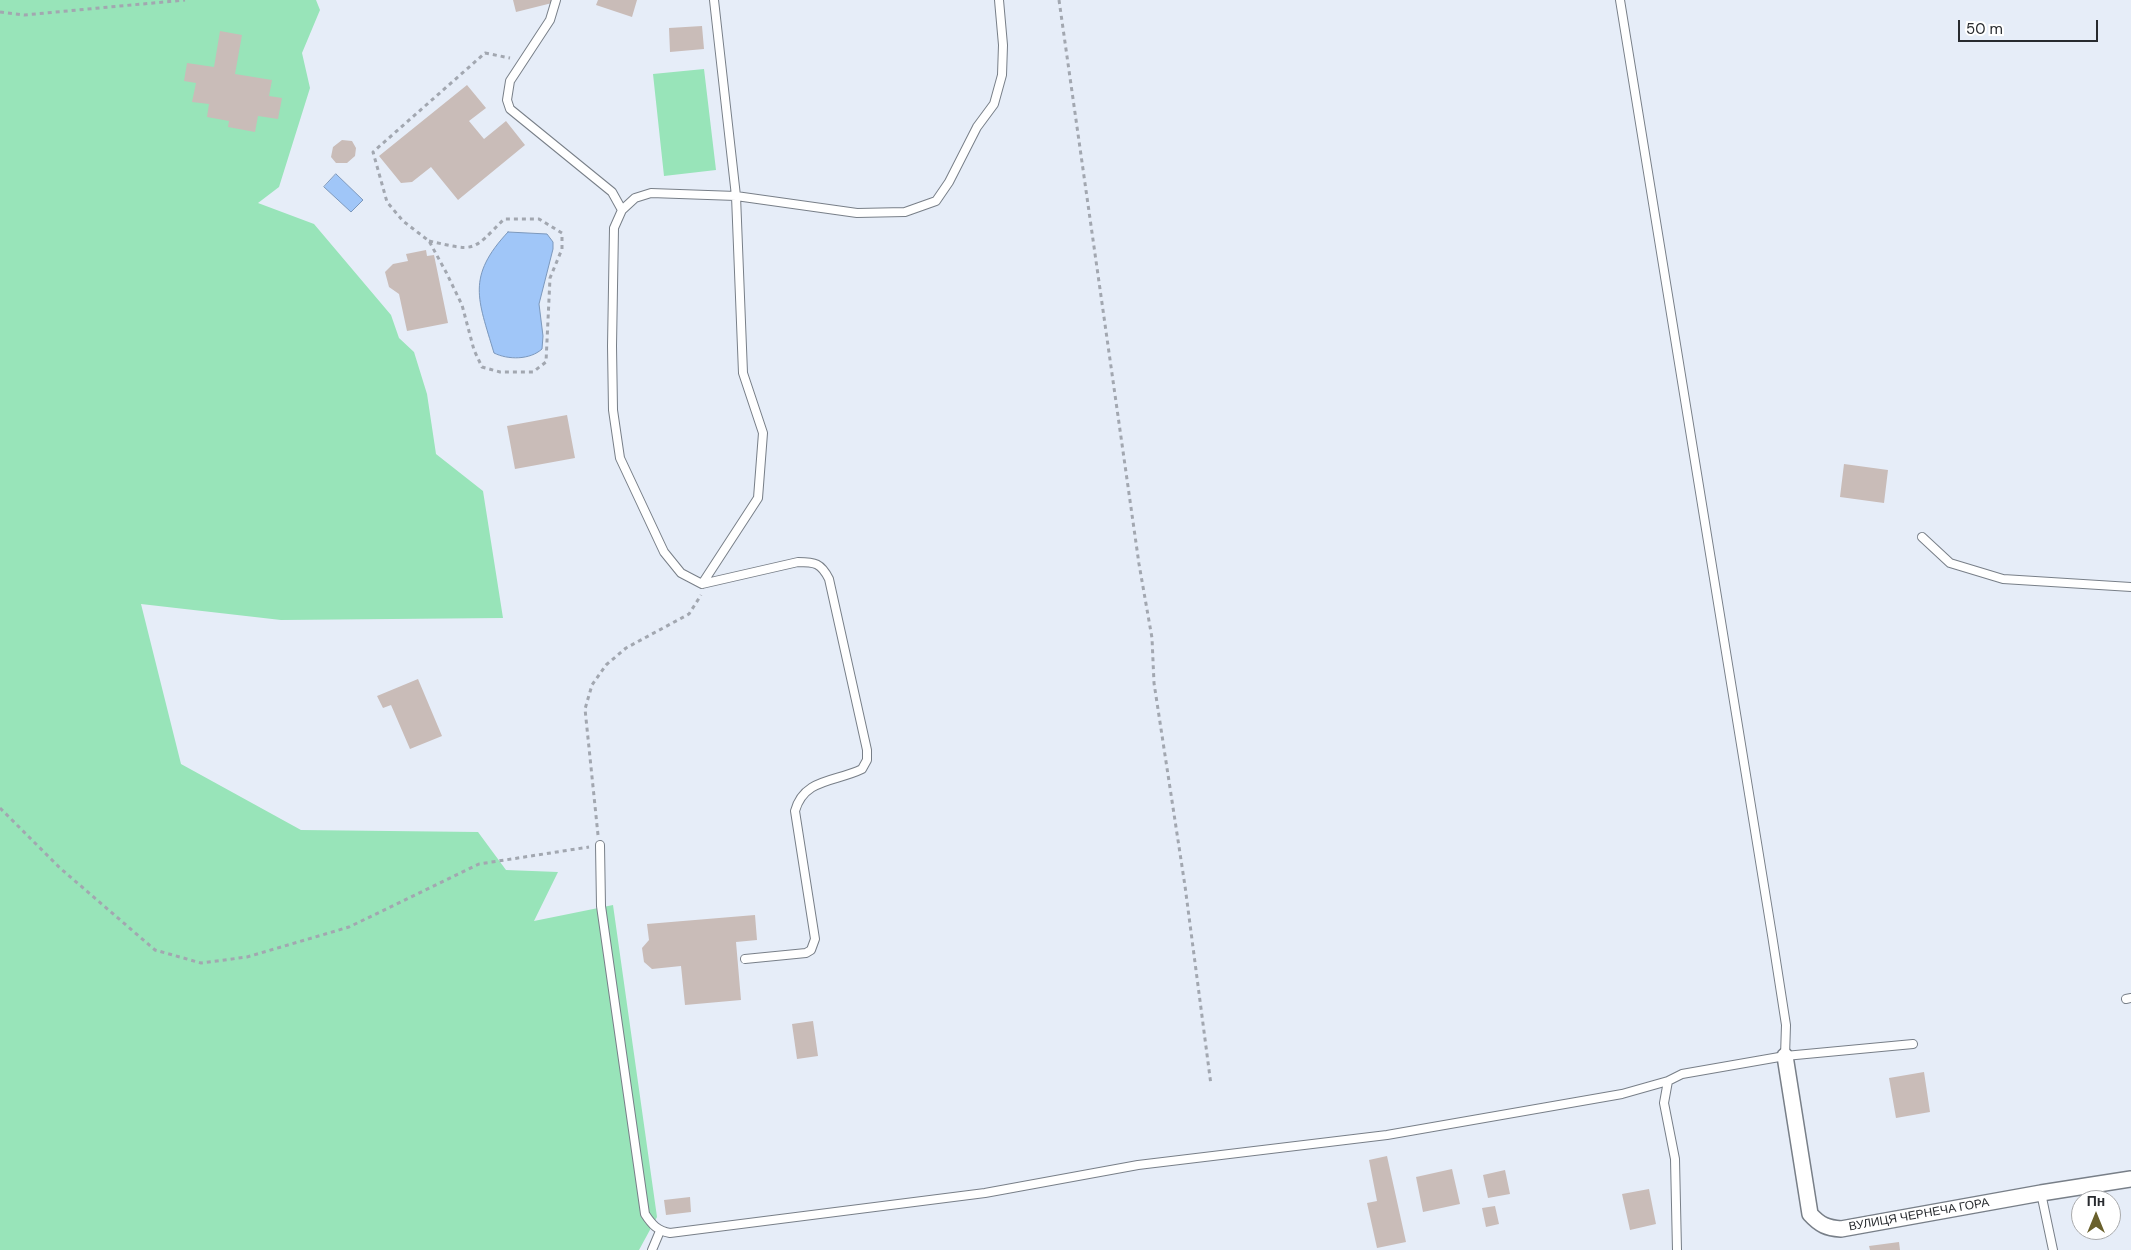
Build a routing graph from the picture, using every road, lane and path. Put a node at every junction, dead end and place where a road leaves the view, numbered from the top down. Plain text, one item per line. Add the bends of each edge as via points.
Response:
1 (185, 0) edge
2 (556, 0) edge
3 (714, 0) edge
4 (999, 0) edge
5 (1059, 0) edge
6 (1620, 0) edge
7 (0, 12) edge
8 (523, 61) junction
9 (736, 196) junction
10 (622, 210) junction
11 (429, 241) junction
12 (1922, 537) dead end
13 (702, 584) junction
14 (2131, 587) edge
15 (0, 808) edge
16 (600, 845) junction
17 (745, 959) dead end
18 (1913, 1044) dead end
19 (1785, 1056) junction
20 (1668, 1081) junction
21 (1211, 1085) dead end
22 (2131, 1179) edge
23 (2041, 1192) junction
24 (660, 1231) junction
25 (652, 1250) edge
26 (1676, 1250) edge
27 (2053, 1250) edge

1 - 7 path via 24,15
2 - 8 lane via 550,20
3 - 9 lane
4 - 9 lane via 1002,75 994,104 977,127 936,201 905,212 857,213
5 - 21 path via 1152,638 1154,682
6 - 19 lane via 1779,980 1786,1025
8 - 10 lane via 507,89 510,109 612,192
8 - 11 path via 486,53 373,152 388,202 403,221
9 - 10 lane via 651,193 634,198
9 - 13 lane via 743,373 763,433 758,498
10 - 13 lane via 614,228 612,346 613,410 620,458 664,552 681,573
11 - 11 path via 465,249 479,244 504,219 539,219 562,233 562,248 550,278 546,362 532,372 500,372 482,366 474,350 462,306
12 - 14 lane via 1950,563 2002,579
13 - 16 path via 701,597 689,614 626,648 606,665 592,685 585,709
13 - 17 lane via 798,562 811,562 823,568 829,579 867,750 867,760 862,769 816,785 798,799 795,810 815,939 812,950
15 - 16 path via 60,868 155,950 201,963 247,958 349,927 479,864
16 - 24 lane via 601,906 645,1214
18 - 19 lane
19 - 20 lane via 1682,1074
19 - 23 street, ВУЛИЦЯ ЧЕРНЕЧА ГОРА via 1810,1214 1828,1228 1841,1229
20 - 24 lane via 1612,1095 1387,1135 1138,1165 975,1194 670,1233
20 - 26 lane via 1664,1103 1675,1159
22 - 23 street, ВУЛИЦЯ ЧЕРНЕЧА ГОРА
23 - 27 lane
24 - 25 lane

